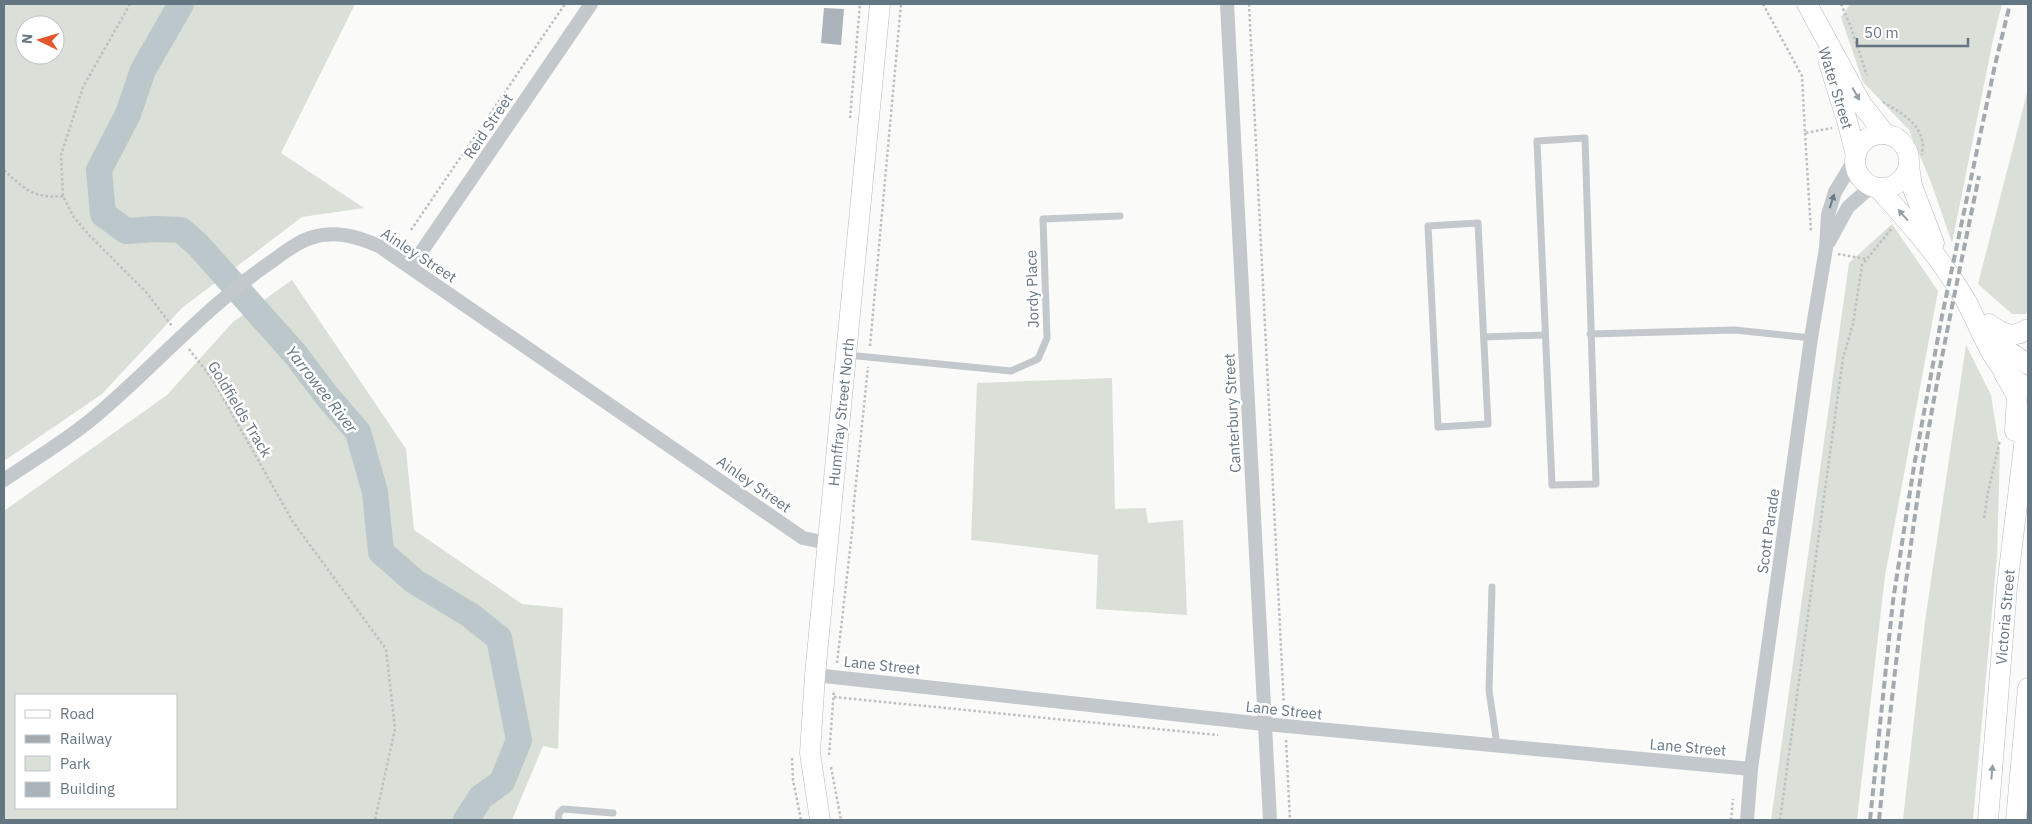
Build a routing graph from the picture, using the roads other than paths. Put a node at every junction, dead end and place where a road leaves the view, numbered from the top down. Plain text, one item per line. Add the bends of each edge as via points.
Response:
1 (592, 4) edge
2 (880, 4) edge
3 (1227, 4) edge
4 (1811, 12) edge
5 (1885, 134) junction
6 (1856, 157) junction
7 (1908, 166) junction
8 (1875, 187) junction
9 (1120, 216) dead end
10 (1826, 248) junction
11 (411, 267) junction
12 (1944, 267) junction
13 (1964, 298) junction
14 (1985, 321) junction
15 (2028, 329) edge
16 (1590, 334) junction
17 (1545, 335) junction
18 (1484, 337) junction
19 (1811, 338) junction
20 (846, 355) junction
21 (1994, 355) junction
22 (2028, 364) edge
23 (2028, 387) edge
24 (2028, 413) edge
25 (4, 480) edge
26 (828, 543) junction
27 (1492, 587) dead end
28 (2007, 587) junction
29 (815, 674) junction
30 (2028, 688) edge
31 (1264, 724) junction
32 (1498, 745) junction
33 (1751, 769) junction
34 (613, 813) dead end
35 (558, 820) edge
36 (820, 820) edge
37 (1270, 820) edge
38 (1747, 820) edge
39 (1988, 820) edge
40 (2016, 820) edge

1 - 11 street, Reid Street
2 - 20 main road, Humffray Street North
3 - 31 street, Canterbury Street
4 -> 5 main road, Water Street via 1862,104
4 - 6 main road, Water Street
5 - 6 main road via 1863,141
5 - 7 main road via 1897,138 1906,147
6 - 8 main road via 1861,178
10 -> 6 street, Scott Parade via 1831,204
7 - 8 main road via 1901,180 1894,185
7 - 12 main road via 1912,186
8 - 10 street, Scott Parade via 1848,207
12 -> 8 main road via 1904,216
9 - 20 lane, Jordy Place via 1043,219 1047,338 1038,358 1012,371
10 - 19 street, Scott Parade
11 - 25 street, Ainley Street via 380,246 342,234 309,239 291,248 228,294 104,409
11 - 26 street, Ainley Street via 803,538
12 - 13 main road
13 - 14 main road
13 - 21 main road
14 - 15 main road via 2009,335
14 - 22 main road via 2009,352
16 - 17 lane via 1596,484 1552,485
16 - 17 lane via 1585,138 1537,141
16 - 19 lane via 1735,330
17 - 18 lane
18 - 18 lane via 1488,424 1438,427 1428,226 1478,223
19 - 33 street, Scott Parade
20 - 26 main road, Humffray Street North
21 - 23 main road via 2008,374
21 - 28 main road via 2015,390 2017,400 2008,498
24 - 28 main road, Victoria Street
26 - 29 main road, Humffray Street North
27 - 32 lane via 1489,690
39 -> 28 main road, Victoria Street
29 - 31 street, Lane Street
29 - 36 main road, Humffray Street North via 810,753
30 - 40 main road
31 - 32 street, Lane Street
31 - 37 street, Canterbury Street
32 - 33 street, Lane Street
33 - 38 street, Scott Parade
34 - 35 lane via 563,808

